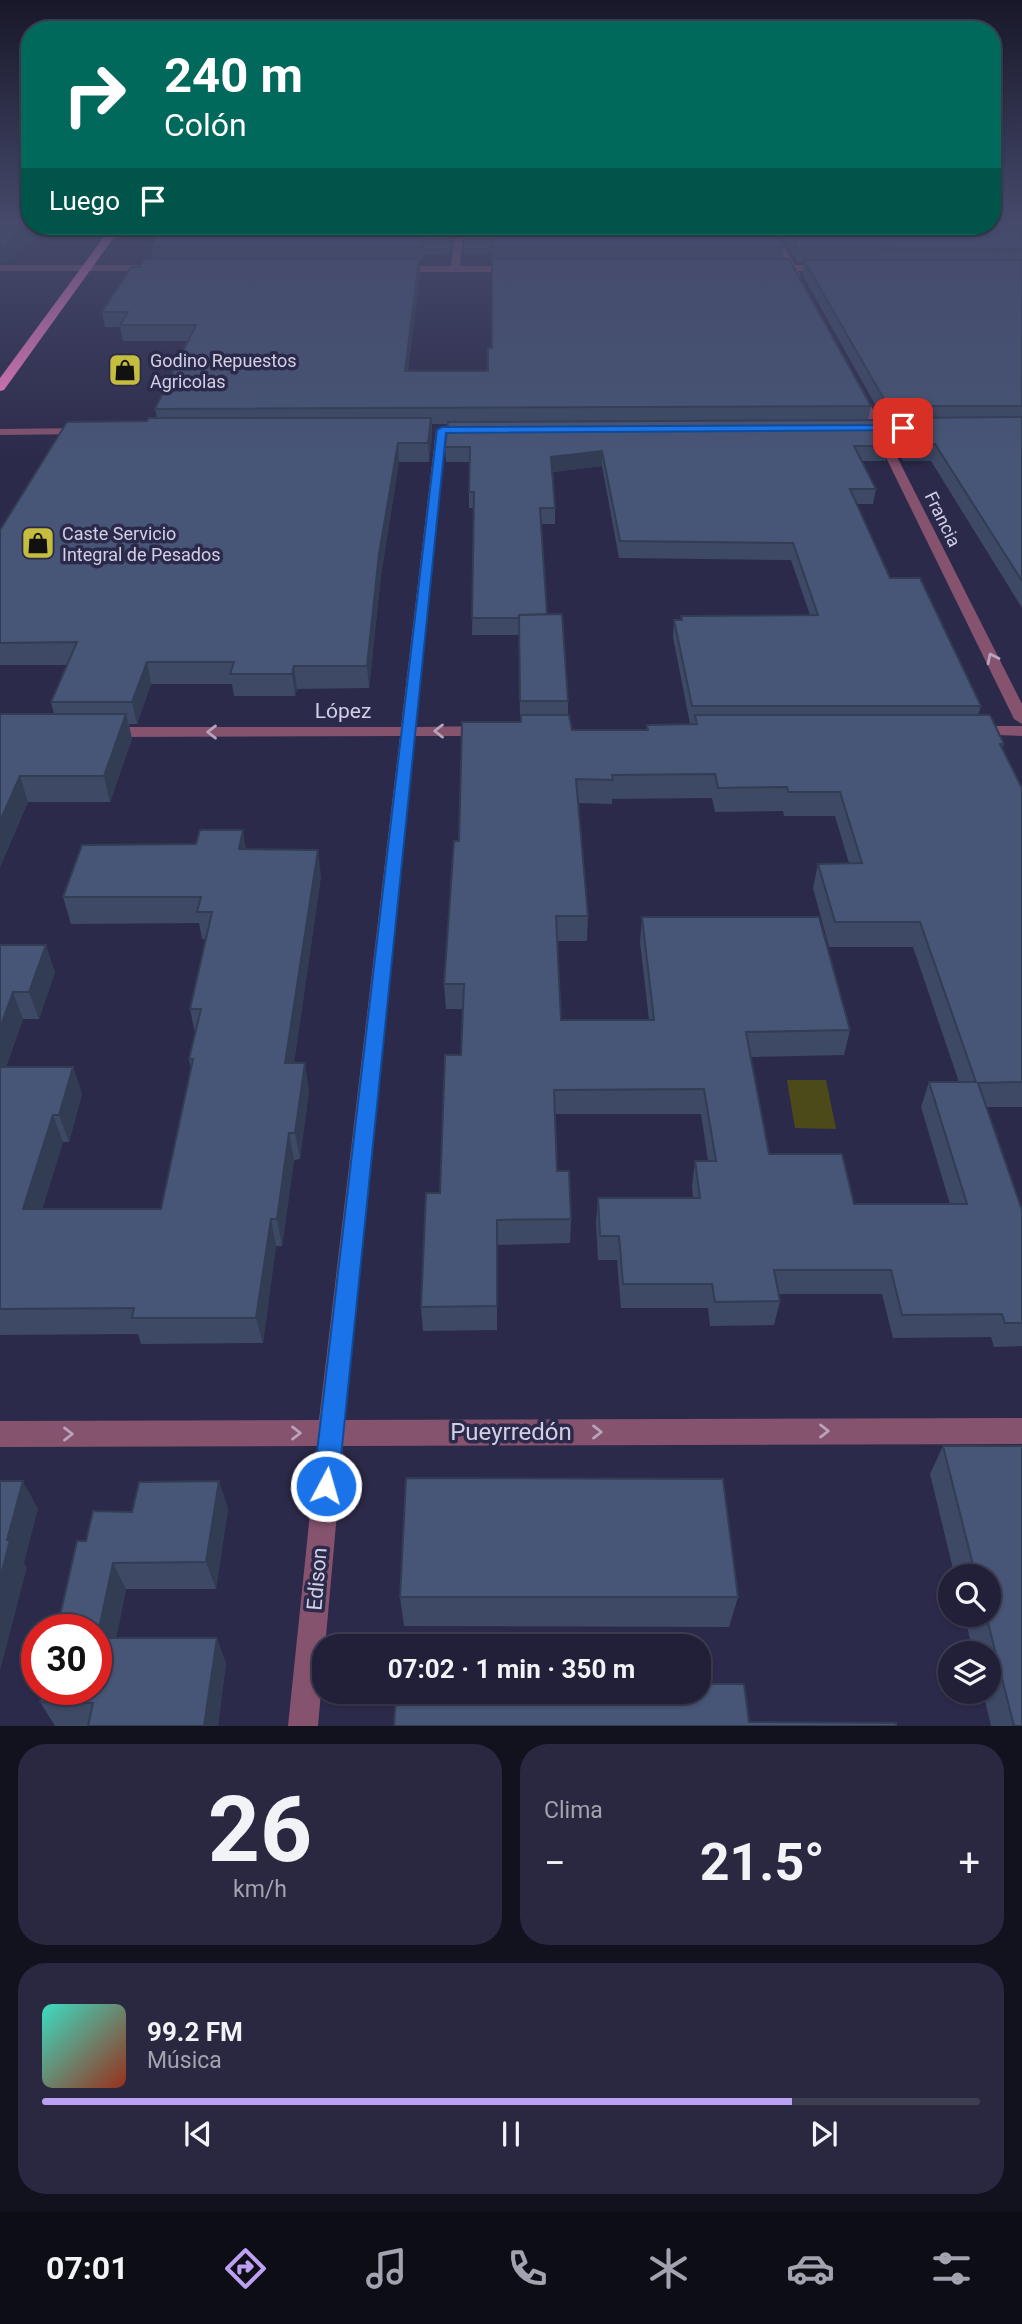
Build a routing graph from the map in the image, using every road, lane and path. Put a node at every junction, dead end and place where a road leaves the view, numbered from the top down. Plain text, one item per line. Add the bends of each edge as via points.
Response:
1 (61, 302) edge
2 (854, 383) edge
3 (0, 387) edge
4 (845, 428) edge
5 (879, 428) junction
6 (931, 428) edge
7 (442, 430) dead end
8 (97, 431) edge
9 (0, 432) edge
10 (1022, 719) edge
11 (507, 731) edge
12 (952, 731) edge
13 (1022, 731) edge
14 (96, 732) edge
15 (410, 732) junction
16 (1022, 1431) edge
17 (331, 1433) junction
18 (0, 1434) edge
19 (303, 1726) edge

1 - 3 highway
2 - 5 street, Francia
4 - 5 street
5 - 6 street
10 -> 5 street, Francia
7 - 15 street, Edison
8 - 9 street
11 -> 15 street, López
12 - 13 street
15 -> 14 street, López
15 - 17 street, Edison
17 -> 16 street, Pueyrredón
18 -> 17 street, Pueyrredón
17 - 19 street, Edison

